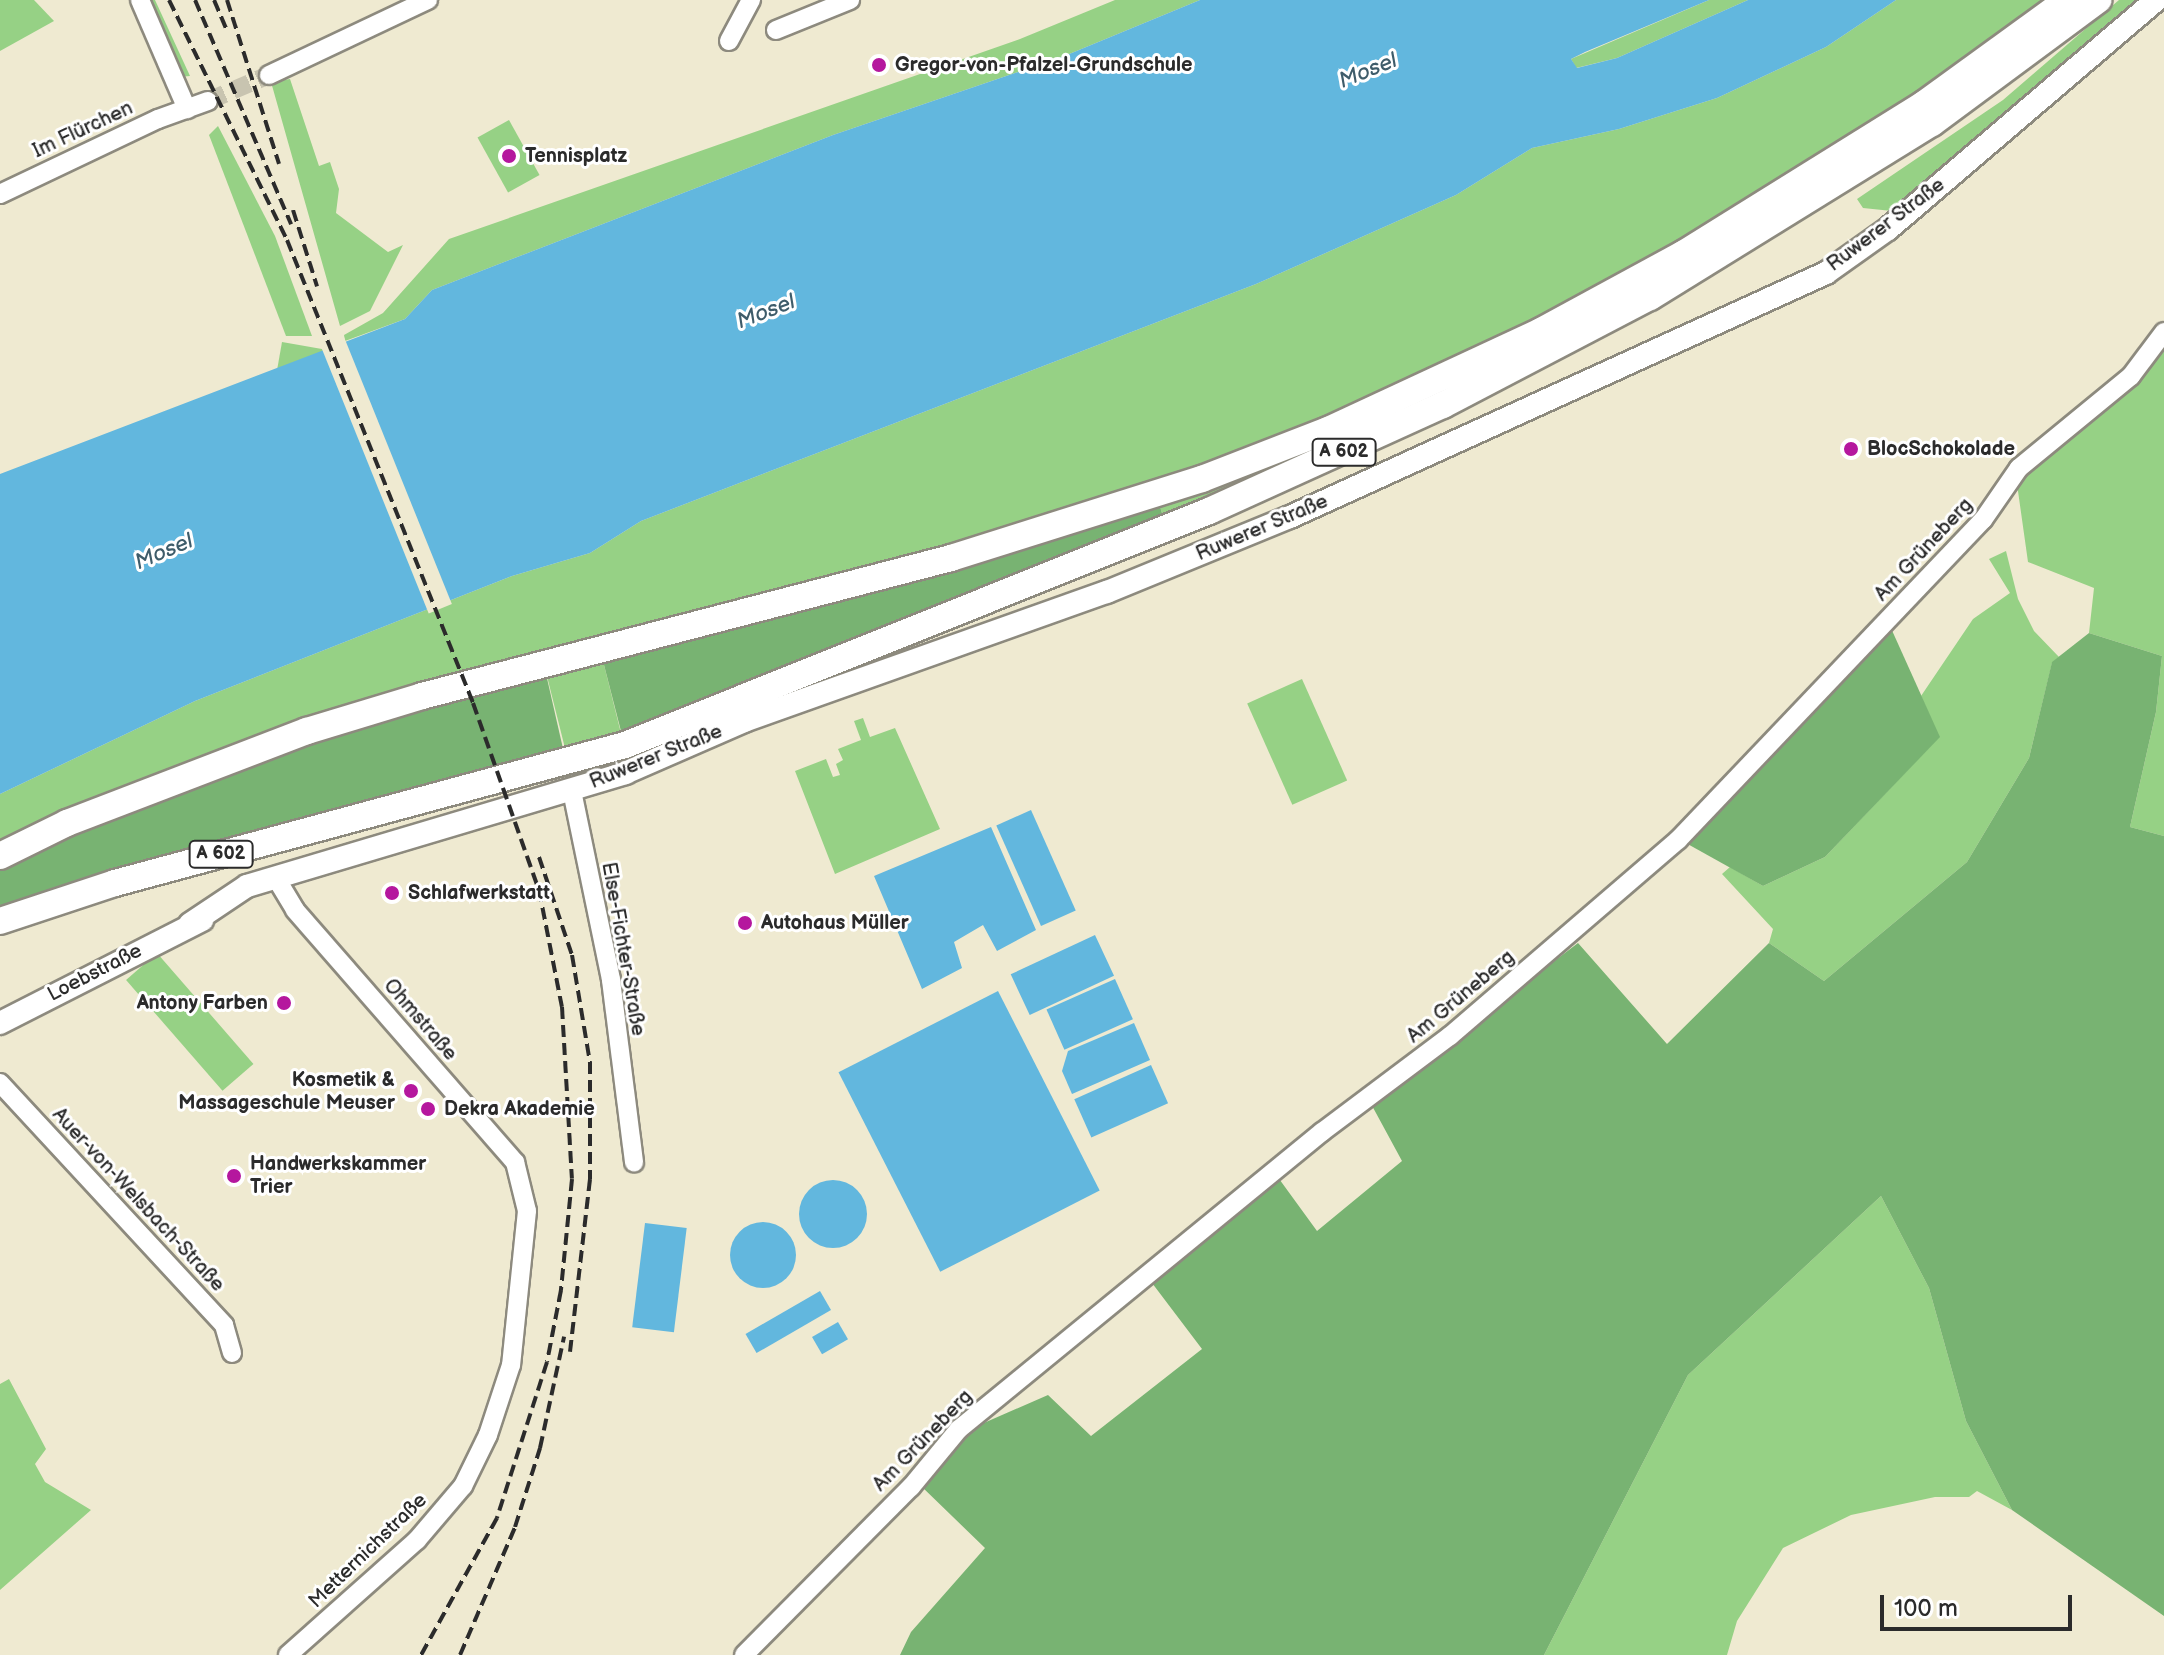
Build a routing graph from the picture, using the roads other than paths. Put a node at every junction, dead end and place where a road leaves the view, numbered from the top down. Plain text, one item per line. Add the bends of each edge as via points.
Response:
1 (140, 0) edge
2 (428, 0) edge
3 (751, 0) edge
4 (850, 0) edge
5 (2067, 0) edge
6 (2098, 0) edge
7 (2156, 0) edge
8 (776, 30) dead end
9 (729, 41) dead end
10 (269, 75) tunnel mouth
11 (208, 101) tunnel mouth
12 (187, 109) junction
13 (0, 194) edge
14 (2164, 332) edge
15 (572, 791) junction
16 (0, 856) edge
17 (276, 878) junction
18 (0, 921) edge
19 (0, 1023) edge
20 (0, 1083) edge
21 (634, 1163) dead end
22 (526, 1193) joint
23 (232, 1353) dead end
24 (288, 1655) edge
25 (744, 1655) edge

1 - 12 street
2 - 10 street
3 - 9 street
4 - 8 street
5 - 16 highway, A 602 via 1924,104 1683,254 1541,331 1328,430 1202,479 980,549 307,731 67,823
6 - 18 highway, A 602 via 1932,123 1650,297 1443,405 1209,511 625,745 115,883
7 - 15 main road, Ruwerer Straße via 1888,229 1826,273 1238,539 1107,592 744,721
11 - 12 street, Im Flürchen
12 - 13 street, Im Flürchen
14 - 25 street, Am Grüneberg via 2131,376 2019,468 1973,531 1678,840 1450,1036 1310,1141 959,1429 911,1487
15 - 17 main road, Ruwerer Straße via 311,862
15 - 21 street, Else-Fichter-Straße via 611,980
17 - 19 main road, Loebstraße via 253,896
17 - 22 street, Ohmstraße via 295,910 515,1162
20 - 23 street, Auer-von-Welsbach-Straße via 224,1325
22 - 24 street, Metternichstraße via 511,1365 488,1435 463,1486 417,1540

